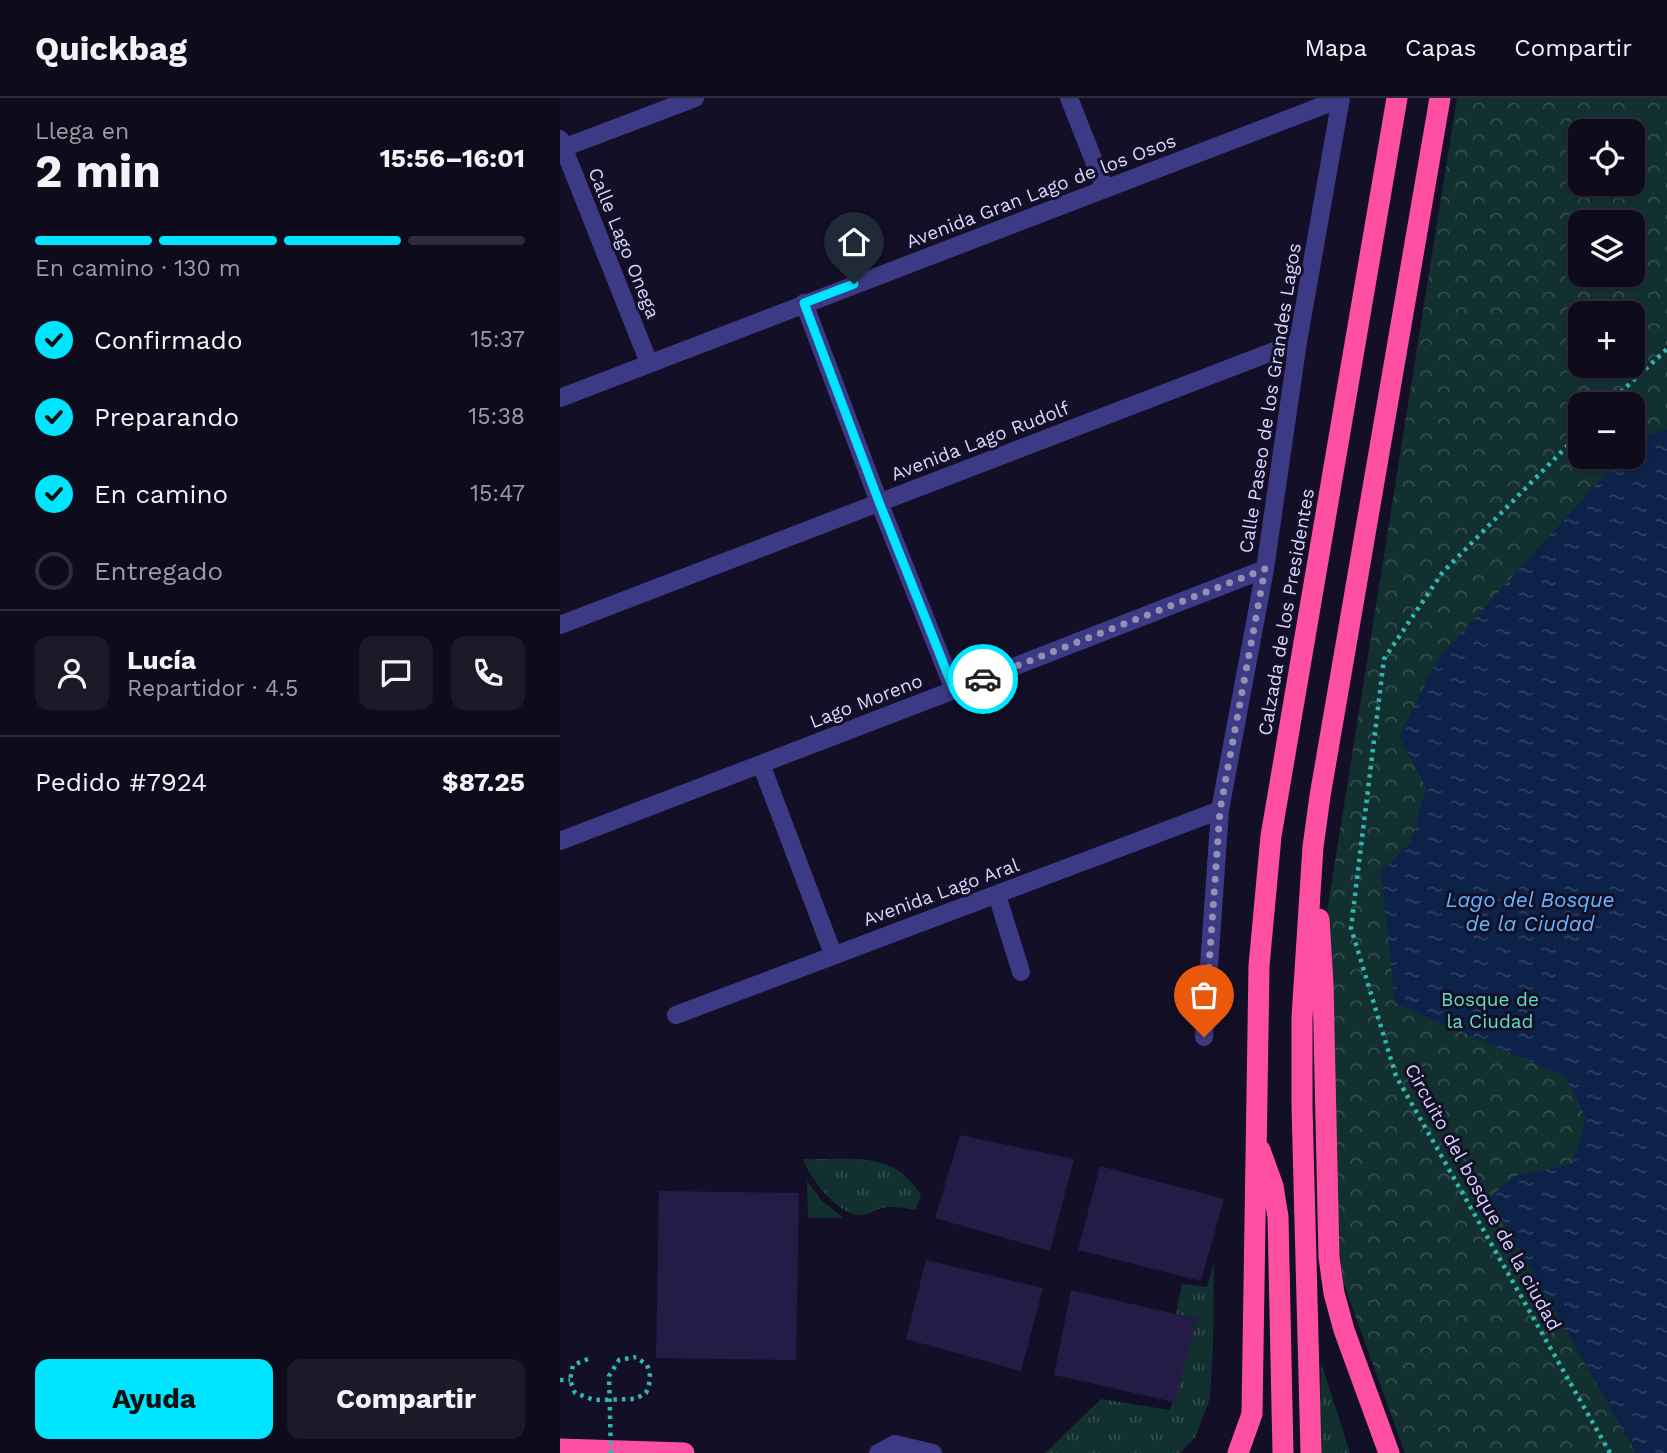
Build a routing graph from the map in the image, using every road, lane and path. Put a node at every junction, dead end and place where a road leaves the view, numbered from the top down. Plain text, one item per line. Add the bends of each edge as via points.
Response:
1 (695, 98) edge
2 (1069, 98) edge
3 (1397, 98) edge
4 (1440, 98) edge
5 (1341, 99) edge
6 (561, 145) edge
7 (1105, 190) junction
8 (804, 303) junction
9 (1298, 342) junction
10 (1667, 349) edge
11 (649, 363) junction
12 (1621, 392) edge
13 (560, 398) edge
14 (1568, 445) edge
15 (879, 502) junction
16 (1265, 569) junction
17 (560, 625) edge
18 (954, 690) junction
19 (761, 764) junction
20 (1220, 810) junction
21 (560, 841) edge
22 (1313, 847) junction
23 (997, 895) junction
24 (833, 954) junction
25 (1021, 972) dead end
26 (676, 1015) dead end
27 (1204, 1037) dead end
28 (1255, 1138) junction
29 (588, 1359) dead end
30 (560, 1380) edge
31 (570, 1380) junction
32 (560, 1449) edge
33 (611, 1453) edge
34 (684, 1453) edge
35 (878, 1453) edge
36 (933, 1453) edge
37 (1238, 1453) edge
38 (1283, 1453) edge
39 (1311, 1453) edge
40 (1389, 1453) edge
41 (1610, 1453) edge

1 - 6 street
2 - 7 street
3 - 28 highway, Calzada de los Presidentes via 1271,836 1259,965
4 - 22 highway
5 - 7 street, Avenida Gran Lago de los Osos
5 - 9 street, Calle Paseo de los Grandes Lagos
6 - 11 street, Calle Lago Onega
7 - 8 street, Avenida Gran Lago de los Osos
8 - 11 street, Avenida Gran Lago de los Osos
8 - 15 street
9 - 15 street, Avenida Lago Rudolf
9 - 16 street, Calle Paseo de los Grandes Lagos
10 - 12 path
11 - 13 street, Avenida Gran Lago de los Osos
14 - 41 path, Circuito del bosque de la ciudad via 1442,573 1384,659 1351,928 1396,1076
15 - 17 street, Avenida Lago Rudolf
15 - 18 street
16 - 18 street, Lago Moreno
16 - 20 street, Calle Paseo de los Grandes Lagos
18 - 19 street, Lago Moreno
19 - 21 street, Lago Moreno
19 - 24 street
20 - 23 street, Avenida Lago Aral
20 - 27 street, Calle Paseo de los Grandes Lagos
22 - 39 highway via 1302,1017
22 - 40 highway via 1323,984 1329,1257 1344,1330
23 - 24 street, Avenida Lago Aral
23 - 25 street
24 - 26 street, Avenida Lago Aral
28 - 37 highway, Calzada de los Presidentes via 1252,1414
28 - 38 highway via 1273,1186 1278,1217
29 - 31 path via 573,1365
30 - 31 path
31 - 33 path, bridge via 575,1393 594,1400 635,1399 646,1393 649,1385 647,1365 636,1357 619,1360 609,1376
32 - 34 highway
35 - 36 street via 895,1444

